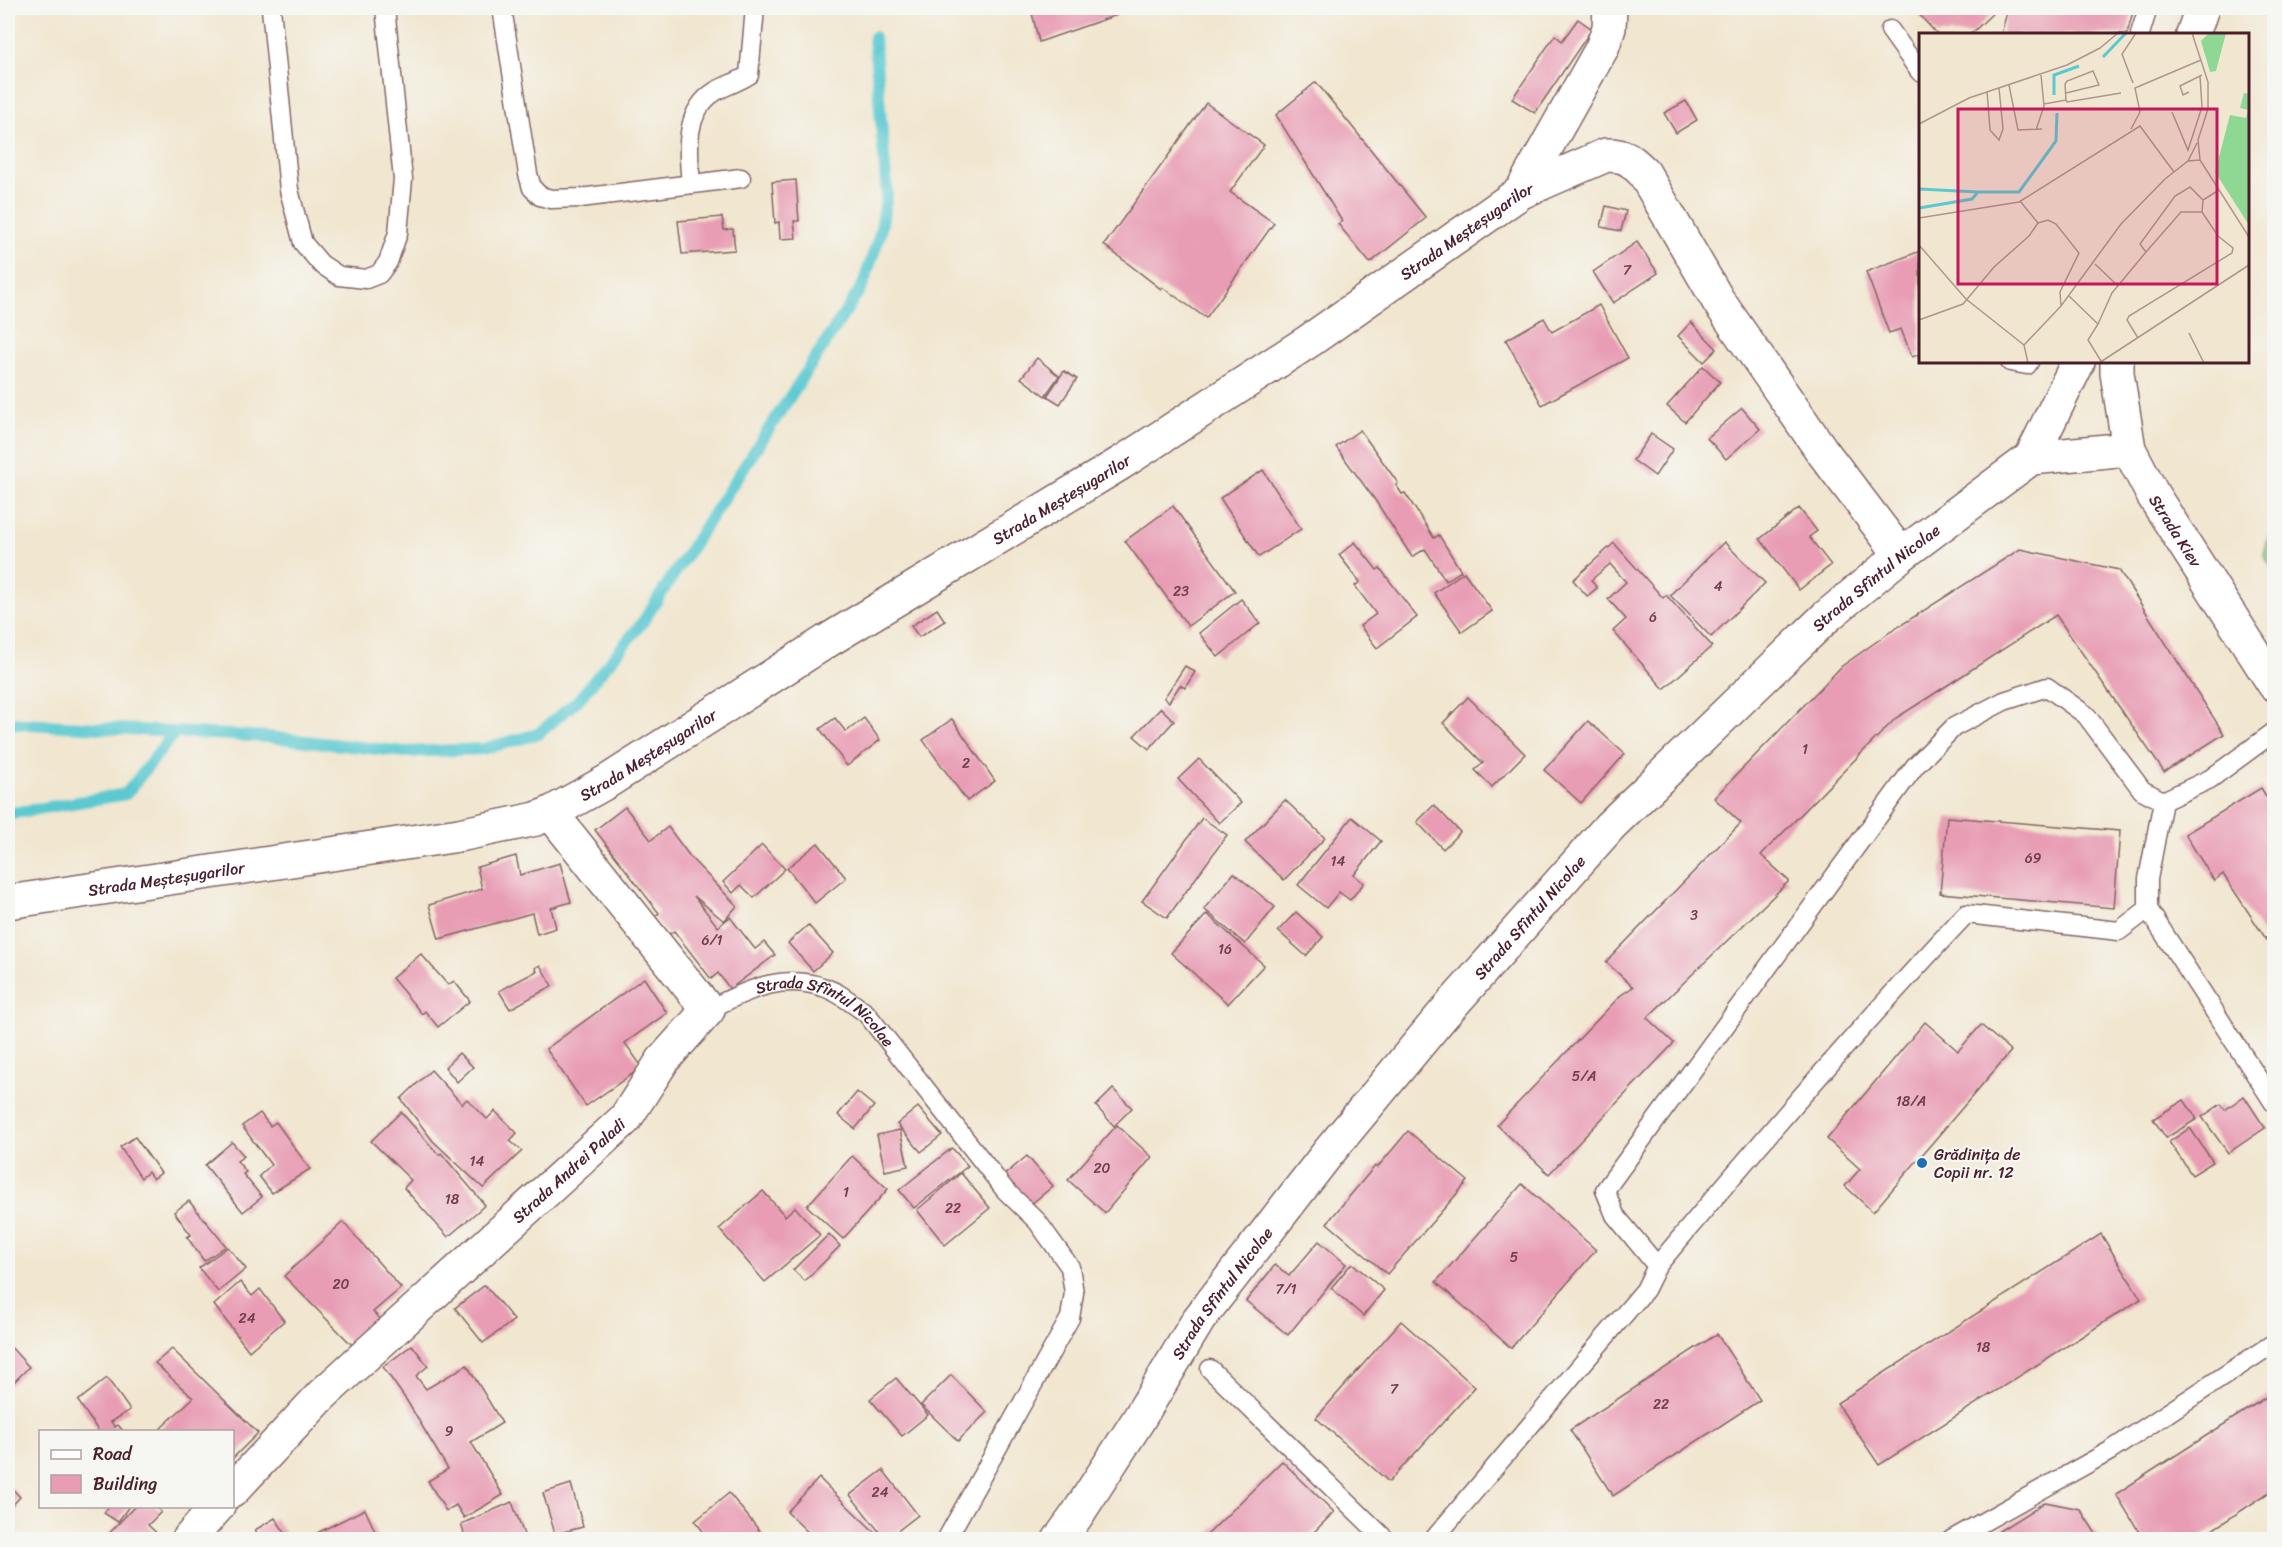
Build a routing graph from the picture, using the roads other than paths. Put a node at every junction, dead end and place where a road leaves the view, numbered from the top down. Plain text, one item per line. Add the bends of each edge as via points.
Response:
1 (271, 8) edge
2 (385, 8) edge
3 (502, 8) edge
4 (755, 8) edge
5 (1610, 8) edge
6 (2148, 8) edge
7 (2202, 8) edge
8 (1890, 30) dead end
9 (2140, 33) edge
10 (2193, 33) edge
11 (1919, 71) edge
12 (741, 178) dead end
13 (691, 184) junction
14 (1521, 192) junction
15 (2078, 363) edge
16 (2117, 363) edge
17 (2129, 449) junction
18 (2031, 458) junction
19 (1901, 555) junction
20 (2274, 684) edge
21 (2274, 732) edge
22 (2163, 801) junction
23 (551, 813) junction
24 (8, 902) edge
25 (2148, 909) junction
26 (708, 1010) junction
27 (2274, 1103) edge
28 (1657, 1266) junction
29 (2274, 1344) edge
30 (1210, 1369) dead end
31 (234, 1489) edge
32 (216, 1508) edge
33 (188, 1539) edge
34 (945, 1539) edge
35 (1059, 1539) edge
36 (1386, 1539) edge
37 (1433, 1539) edge
38 (1951, 1539) edge

1 - 2 lane via 289,190 303,243 321,264 339,276 366,279 379,274 388,262 398,233 403,179
3 - 13 lane via 528,174 532,188 540,196 580,198
4 - 13 lane via 749,75 705,99 694,115 688,136
5 - 14 street via 1602,48
6 - 9 lane
7 - 10 street
8 - 11 lane
12 - 13 lane
14 - 19 street, Strada Meșteșugarilor via 1606,155 1621,155 1633,162 1644,173 1719,302 1822,451
14 - 23 street, Strada Meșteșugarilor via 1309,341 1121,463 827,640 608,781
15 - 18 street
16 - 17 street, Strada Kiev
17 - 18 street
17 - 20 street, Strada Kiev via 2153,495
18 - 19 street, Strada Sfîntul Nicolae
19 - 35 street, Strada Sfîntul Nicolae via 1826,617 1610,826 1441,1017 1328,1153 1199,1319
21 - 22 lane via 2210,779
22 - 25 lane via 2148,879
22 - 28 lane via 2142,790 2086,716 2047,687 2004,701 1954,727 1915,766 1605,1190 1615,1215
23 - 24 street, Strada Meșteșugarilor via 459,835
23 - 26 street
25 - 27 lane
25 - 28 lane via 2119,931 1966,914 1774,1126
26 - 31 street, Strada Andrei Paladi via 663,1060 625,1119 322,1395
26 - 34 lane, Strada Sfîntul Nicolae via 756,987 792,982 830,990 866,1013 1005,1190 1037,1221 1070,1267 1074,1293 1070,1317
28 - 37 lane via 1645,1290
29 - 38 lane via 2110,1450
30 - 36 lane
32 - 33 street

